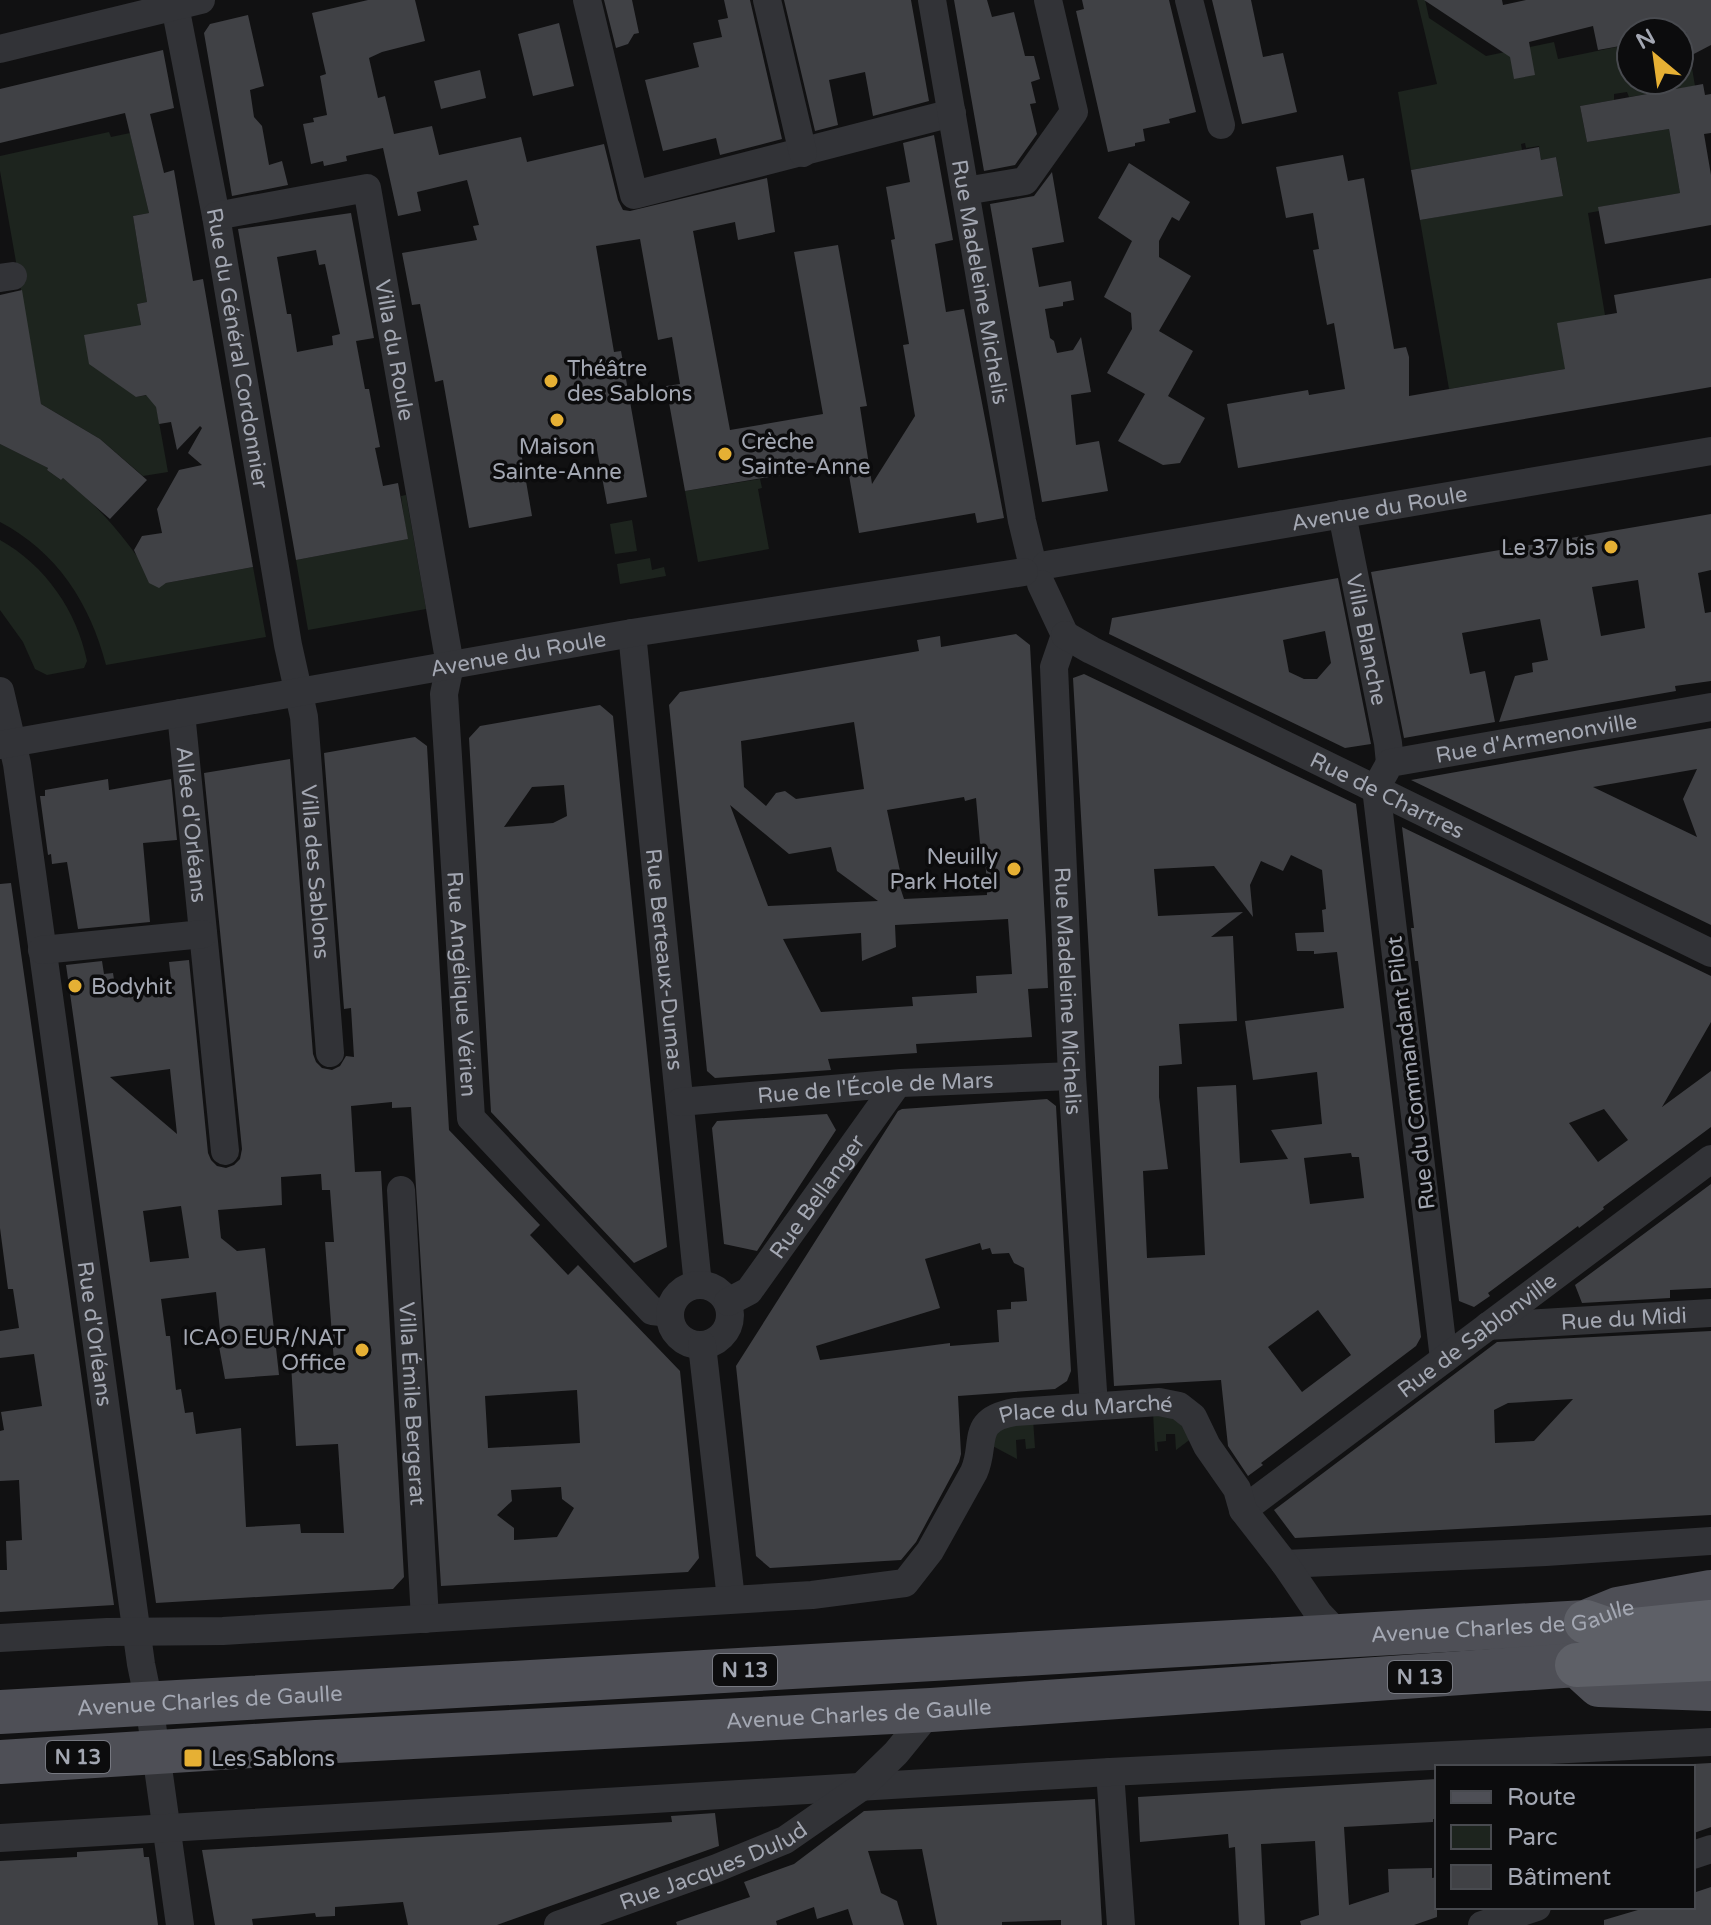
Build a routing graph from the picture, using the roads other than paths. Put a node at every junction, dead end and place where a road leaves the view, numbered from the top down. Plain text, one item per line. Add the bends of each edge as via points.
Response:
1 (587, 0) edge
2 (767, 0) edge
3 (932, 0) edge
4 (1048, 0) edge
5 (1189, 0) edge
6 (188, 3) edge
7 (0, 49) edge
8 (952, 113) junction
9 (1221, 125) dead end
10 (803, 153) junction
11 (965, 191) junction
12 (216, 216) junction
13 (1711, 451) edge
14 (1342, 514) junction
15 (1035, 571) junction
16 (632, 633) junction
17 (1065, 635) junction
18 (450, 665) junction
19 (0, 691) edge
20 (300, 692) junction
21 (1711, 707) edge
22 (181, 713) junction
23 (7, 744) edge
24 (1390, 763) junction
25 (1376, 788) junction
26 (203, 934) junction
27 (42, 950) junction
28 (1711, 953) edge
29 (330, 1053) dead end
30 (1072, 1076) junction
31 (897, 1084) junction
32 (680, 1102) junction
33 (225, 1151) dead end
34 (1711, 1159) edge
35 (401, 1190) dead end
36 (698, 1285) junction
37 (728, 1302) junction
38 (670, 1313) junction
39 (1711, 1313) edge
40 (1488, 1326) junction
41 (702, 1345) junction
42 (1444, 1359) junction
43 (1094, 1406) junction
44 (1243, 1510) junction
45 (1711, 1541) edge
46 (1285, 1564) junction
47 (1711, 1592) edge
48 (731, 1599) junction
49 (425, 1619) junction
50 (1586, 1622) junction
51 (1711, 1622) edge
52 (138, 1631) junction
53 (1340, 1636) junction
54 (0, 1638) edge
55 (1711, 1659) edge
56 (1577, 1665) junction
57 (1711, 1689) edge
58 (149, 1703) junction
59 (931, 1710) junction
60 (0, 1712) edge
61 (1711, 1742) edge
62 (155, 1752) junction
63 (0, 1762) edge
64 (1110, 1772) junction
65 (860, 1788) junction
66 (167, 1828) junction
67 (0, 1838) edge
68 (1531, 1909) edge
69 (180, 1925) edge
70 (558, 1925) edge
71 (1121, 1925) edge
72 (1482, 1925) edge

1 - 10 street via 634,195
2 - 10 street
3 - 8 street, Rue Madeleine Michelis
4 - 11 street via 1074,112 1025,181
5 - 9 street
6 - 7 street
6 - 12 street, Rue du Général Cordonnier
8 - 10 street
8 - 11 street, Rue Madeleine Michelis
11 - 15 street, Rue Madeleine Michelis
12 - 18 street, Villa du Roule via 367,188
12 - 20 street, Rue du Général Cordonnier
13 - 14 street, Avenue du Roule
14 - 15 street, Avenue du Roule
14 - 24 street, Villa Blanche
15 - 16 street, Avenue du Roule
15 - 17 street, Rue Madeleine Michelis
16 - 18 street, Avenue du Roule
16 - 32 street, Rue Berteaux-Dumas
17 - 25 street, Rue de Chartres
17 - 30 street, Rue Madeleine Michelis via 1054,667
18 - 20 street, Avenue du Roule
18 - 38 street, Rue Angélique Vérien via 444,694 471,1118 652,1311
19 - 23 street, Rue d'Orléans
20 - 22 street, Avenue du Roule
20 - 29 street, Villa des Sablons
21 - 24 street, Rue d'Armenonville
22 - 23 street, Avenue du Roule
22 - 26 street, Allée d'Orléans
23 - 27 street, Rue d'Orléans
24 - 25 street
25 - 28 street, Rue de Chartres
25 - 42 street, Rue du Commandant Pilot
26 - 27 street, Allée d'Orléans
26 - 33 street, Allée d'Orléans
27 - 52 street, Rue d'Orléans
30 - 31 street, Rue de l'École de Mars
30 - 43 street, Rue Madeleine Michelis
31 - 32 street, Rue de l'École de Mars
31 - 37 street, Rue Bellanger via 749,1291
32 - 36 street, Rue Berteaux-Dumas
34 - 40 street, Rue de Sablonville
35 - 49 street, Villa Émile Bergerat
36 - 37 street via 721,1292
36 - 38 street via 685,1289
37 - 41 street via 731,1317 726,1330 716,1341
38 - 41 street via 678,1336
39 - 40 street, Rue du Midi
40 - 42 street, Rue de Sablonville
41 - 48 street
42 - 44 street, Rue de Sablonville
43 - 44 street, Place du Marché via 1167,1402 1184,1408 1237,1489
43 - 48 street, Place du Marché via 1009,1412 989,1423 979,1439 974,1472 930,1551 905,1583
44 - 46 street, Place du Marché
45 - 46 street
46 - 53 street, Place du Marché
47 - 50 main road, Avenue Charles de Gaulle via 1618,1609
48 - 49 street
49 - 52 street
50 - 51 highway, N 13 via 1615,1632
50 - 53 main road, Avenue Charles de Gaulle / N 13
52 - 54 street
52 - 58 street, Rue d'Orléans
53 - 58 main road, Avenue Charles de Gaulle / N 13
55 - 56 highway, N 13
56 - 57 main road via 1599,1685
56 - 59 main road, Avenue Charles de Gaulle / N 13
58 - 60 main road, Avenue Charles de Gaulle / N 13
58 - 62 street, Rue d'Orléans
59 - 62 main road, Avenue Charles de Gaulle / N 13
59 - 65 street, Rue Jacques Dulud
61 - 64 street
62 - 63 main road, Avenue Charles de Gaulle / N 13
62 - 66 street, Rue d'Orléans
64 - 65 street
64 - 71 street
65 - 66 street
65 - 70 street, Rue Jacques Dulud via 785,1840
66 - 67 street
66 - 69 street, Rue d'Orléans
68 - 72 street

